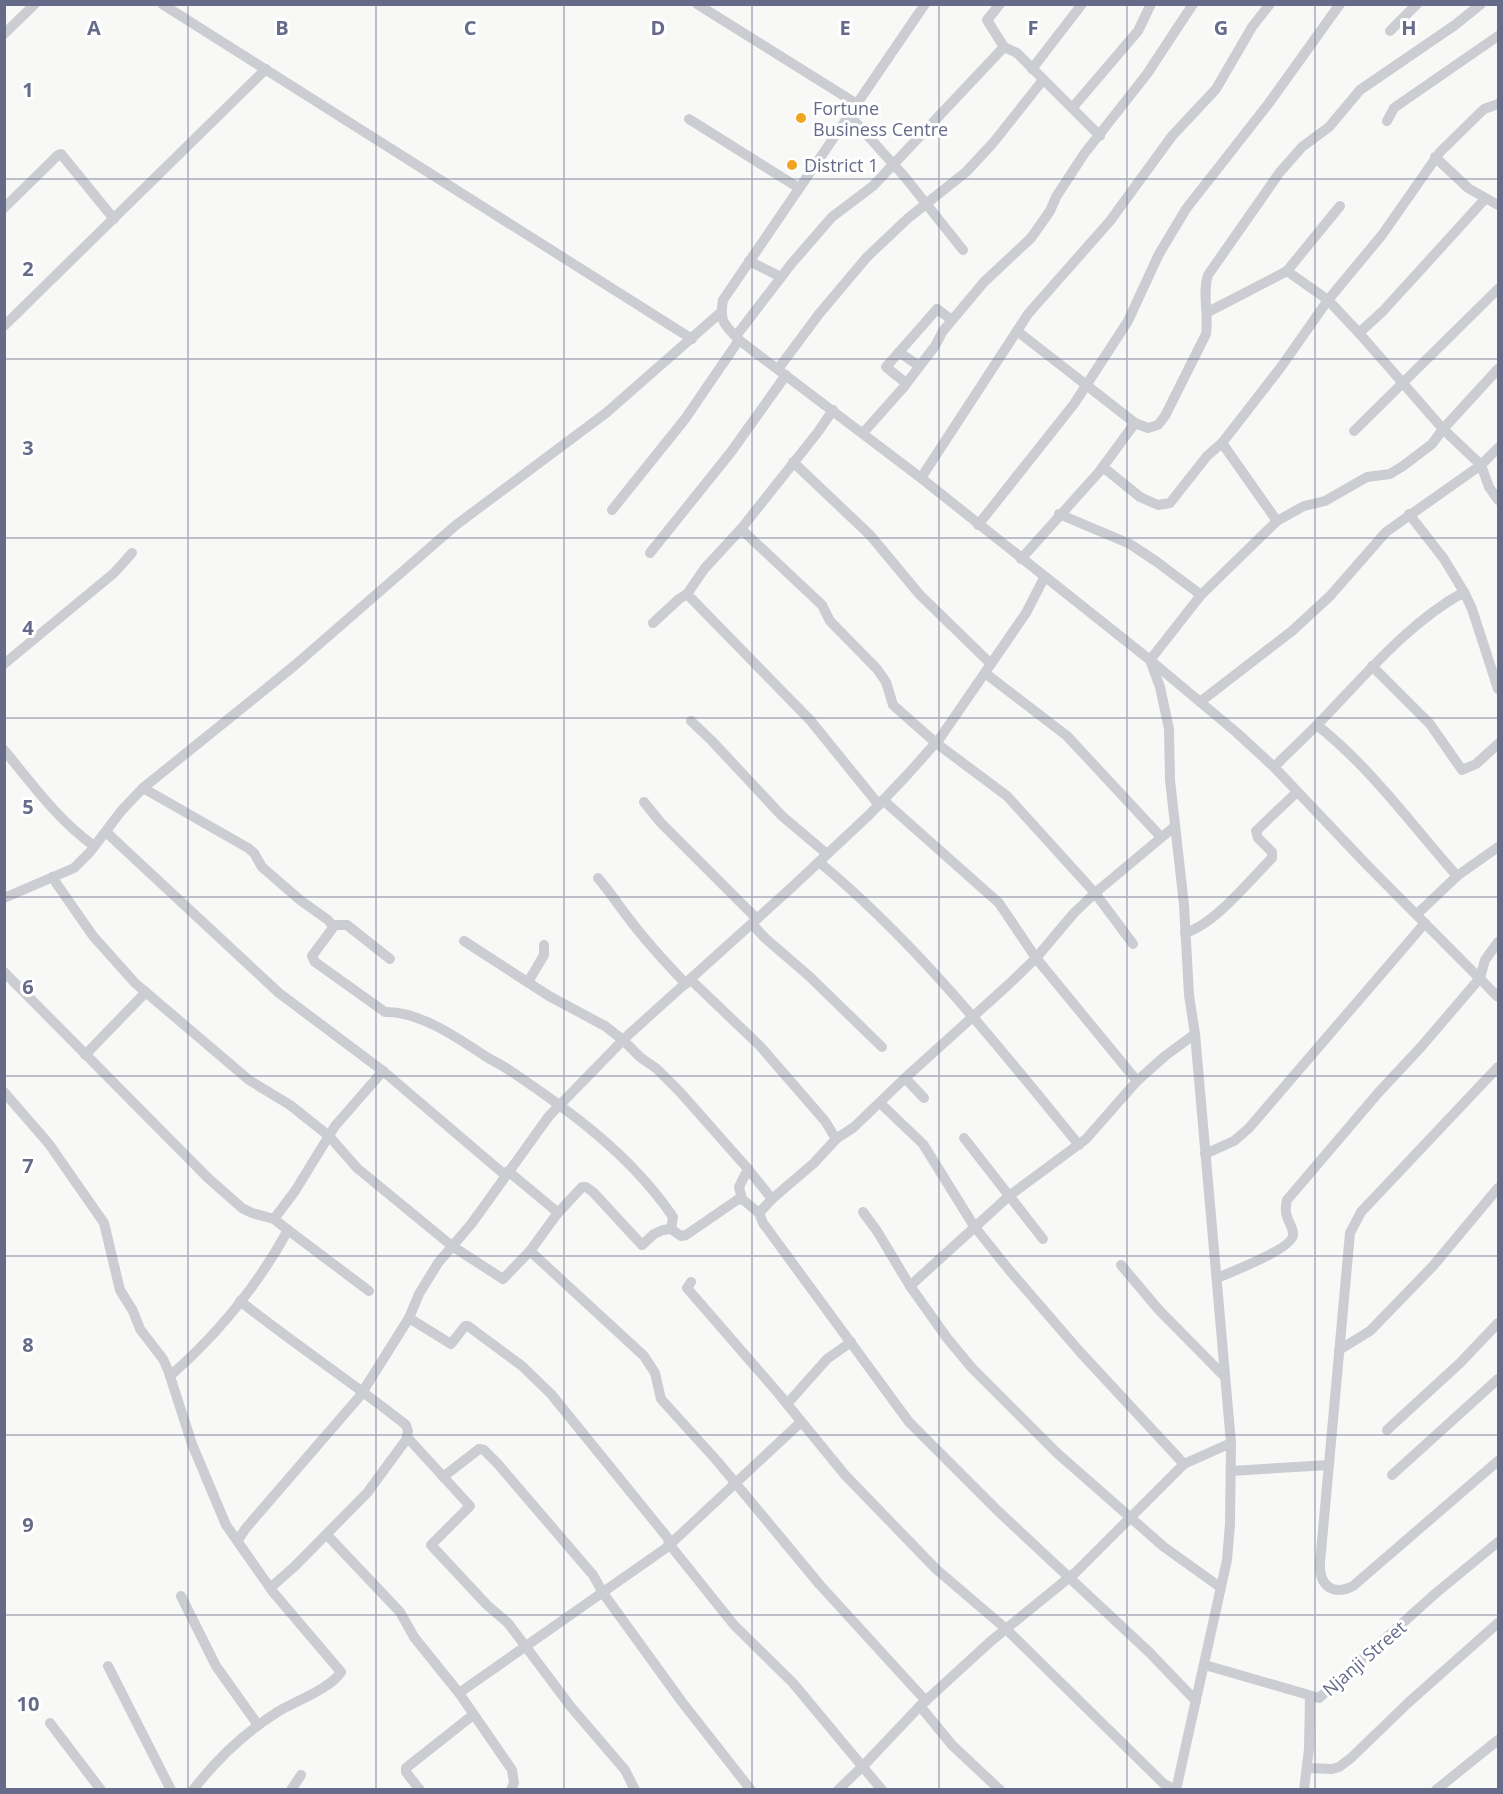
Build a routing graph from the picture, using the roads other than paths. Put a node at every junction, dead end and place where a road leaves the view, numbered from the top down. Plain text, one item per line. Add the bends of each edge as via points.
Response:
1 (35, 4) edge
2 (162, 4) edge
3 (697, 4) edge
4 (925, 4) edge
5 (1000, 4) edge
6 (1082, 4) edge
7 (1151, 4) edge
8 (1193, 4) edge
9 (1270, 4) edge
10 (1340, 4) edge
11 (1417, 4) edge
12 (1481, 4) edge
13 (1390, 31) dead end
14 (4, 34) edge
15 (1498, 36) edge
16 (1004, 47) junction
17 (266, 69) junction
18 (1032, 69) junction
19 (1043, 80) junction
20 (857, 104) junction
21 (1498, 104) edge
22 (1073, 107) junction
23 (849, 115) junction
24 (689, 119) dead end
25 (1387, 121) dead end
26 (1100, 136) junction
27 (1435, 157) junction
28 (893, 166) junction
29 (799, 188) junction
30 (1485, 199) junction
31 (925, 204) junction
32 (1498, 205) edge
33 (1340, 206) dead end
34 (4, 208) edge
35 (114, 219) junction
36 (963, 250) dead end
37 (749, 261) junction
38 (1287, 271) junction
39 (781, 277) junction
40 (1498, 289) edge
41 (1328, 300) junction
42 (1208, 312) junction
43 (720, 313) junction
44 (952, 320) junction
45 (4, 326) edge
46 (1017, 332) junction
47 (1359, 333) junction
48 (737, 338) junction
49 (692, 339) junction
50 (899, 352) junction
51 (919, 366) junction
52 (1498, 369) edge
53 (782, 372) junction
54 (1403, 382) junction
55 (906, 383) junction
56 (1088, 385) junction
57 (833, 410) junction
58 (1135, 423) junction
59 (1443, 429) junction
60 (1354, 432) dead end
61 (863, 433) junction
62 (1222, 443) junction
63 (1498, 448) edge
64 (793, 462) junction
65 (1481, 465) junction
66 (1102, 468) junction
67 (921, 478) junction
68 (1498, 500) edge
69 (612, 510) dead end
70 (1059, 514) junction
71 (1409, 514) junction
72 (1278, 521) junction
73 (978, 525) junction
74 (741, 529) junction
75 (650, 553) dead end
76 (132, 554) dead end
77 (1021, 559) junction
78 (1044, 578) junction
79 (1464, 592) junction
80 (687, 594) junction
81 (1201, 595) junction
82 (653, 623) dead end
83 (1150, 660) junction
84 (4, 664) edge
85 (1372, 666) junction
86 (988, 668) junction
87 (1498, 689) edge
88 (1200, 702) junction
89 (691, 721) dead end
90 (1317, 725) junction
91 (936, 743) junction
92 (1498, 744) edge
93 (4, 750) edge
94 (1274, 767) junction
95 (143, 788) junction
96 (1297, 792) junction
97 (644, 802) dead end
98 (881, 802) junction
99 (1174, 827) junction
100 (106, 832) junction
101 (1161, 837) junction
102 (94, 846) junction
103 (1498, 847) edge
104 (823, 858) junction
105 (1457, 876) junction
106 (52, 877) junction
107 (598, 878) dead end
108 (1095, 893) junction
109 (4, 898) edge
110 (1417, 914) junction
111 (755, 922) junction
112 (1425, 923) junction
113 (332, 925) junction
114 (1185, 933) junction
115 (464, 941) dead end
116 (1498, 942) edge
117 (1133, 944) dead end
118 (543, 945) dead end
119 (1036, 958) junction
120 (390, 959) dead end
121 (4, 972) edge
122 (1480, 978) junction
123 (528, 982) junction
124 (688, 982) junction
125 (146, 992) junction
126 (1498, 997) edge
127 (974, 1017) junction
128 (1195, 1035) junction
129 (623, 1040) junction
130 (882, 1047) dead end
131 (85, 1055) junction
132 (1498, 1067) edge
133 (383, 1071) junction
134 (905, 1078) junction
135 (1137, 1081) junction
136 (4, 1092) edge
137 (924, 1098) dead end
138 (880, 1103) junction
139 (559, 1105) junction
140 (329, 1136) junction
141 (964, 1138) dead end
142 (836, 1139) junction
143 (1079, 1145) junction
144 (1205, 1154) junction
145 (748, 1169) junction
146 (506, 1173) junction
147 (1498, 1188) edge
148 (1009, 1196) junction
149 (742, 1199) junction
150 (772, 1199) junction
151 (863, 1212) dead end
152 (759, 1213) junction
153 (557, 1214) junction
154 (274, 1219) junction
155 (974, 1226) junction
156 (671, 1229) junction
157 (288, 1230) junction
158 (1043, 1239) dead end
159 (452, 1246) junction
160 (530, 1251) junction
161 (1120, 1265) dead end
162 (1217, 1278) junction
163 (691, 1282) dead end
164 (909, 1286) junction
165 (369, 1291) dead end
166 (240, 1301) junction
167 (409, 1318) junction
168 (1498, 1323) edge
169 (851, 1342) junction
170 (1339, 1350) junction
171 (170, 1376) junction
172 (1225, 1377) junction
173 (1498, 1379) edge
174 (363, 1391) junction
175 (787, 1404) junction
176 (801, 1422) junction
177 (1387, 1430) dead end
178 (407, 1437) junction
179 (1231, 1443) junction
180 (1498, 1461) edge
181 (1184, 1464) junction
182 (1329, 1465) junction
183 (1231, 1471) junction
184 (1392, 1475) dead end
185 (443, 1477) junction
186 (736, 1483) junction
187 (1129, 1518) junction
188 (327, 1535) junction
189 (238, 1540) junction
190 (1498, 1542) edge
191 (670, 1545) junction
192 (1068, 1578) junction
193 (1220, 1587) junction
194 (270, 1588) junction
195 (603, 1593) junction
196 (181, 1596) dead end
197 (1498, 1623) edge
198 (1005, 1628) junction
199 (526, 1646) junction
200 (1205, 1665) junction
201 (108, 1666) dead end
202 (459, 1693) junction
203 (1310, 1696) junction
204 (1196, 1701) junction
205 (923, 1704) junction
206 (473, 1715) junction
207 (50, 1723) dead end
208 (258, 1725) junction
209 (1498, 1740) edge
210 (864, 1766) junction
211 (1307, 1768) junction
212 (301, 1775) dead end
213 (101, 1790) edge
214 (171, 1790) edge
215 (193, 1790) edge
216 (291, 1790) edge
217 (420, 1790) edge
218 (511, 1790) edge
219 (635, 1790) edge
220 (751, 1790) edge
221 (838, 1790) edge
222 (882, 1790) edge
223 (1000, 1790) edge
224 (1176, 1790) edge
225 (1304, 1790) edge
226 (1436, 1790) edge

1 - 14 street
2 - 17 street
3 - 20 street
4 - 20 street
5 - 16 street via 987,20
6 - 18 street
7 - 22 street via 1138,32
8 - 26 street
9 - 46 street via 1216,89 1173,136 1110,220 1028,314
10 - 56 street via 1186,209 1159,254 1128,321
11 - 13 street
12 - 42 street via 1360,90 1329,127 1302,147 1280,172 1209,275
15 - 25 street via 1394,108
16 - 18 street via 1017,53
16 - 28 street
17 - 35 street
17 - 49 street
18 - 19 street
19 - 22 street
19 - 31 street via 966,172
20 - 23 street
21 - 27 street via 1484,109
22 - 26 street
23 - 28 street
23 - 29 street
24 - 29 street
26 - 44 street via 1031,238 984,282
27 - 30 street
27 - 41 street via 1382,235
28 - 31 street
28 - 39 street via 832,217
29 - 37 street
30 - 32 street
30 - 47 street
31 - 36 street
31 - 53 street via 867,257 819,314
33 - 38 street
34 - 35 street via 61,154
35 - 45 street
37 - 39 street
37 - 43 street via 723,300
38 - 41 street
38 - 42 street
39 - 48 street
40 - 54 street
41 - 47 street
41 - 62 street
42 - 58 street via 1206,334 1165,416 1158,425 1148,428
43 - 48 street
43 - 49 street
44 - 50 street via 937,309
44 - 51 street
46 - 56 street
46 - 67 street
47 - 54 street
48 - 53 street
48 - 69 street via 686,419
49 - 95 street via 606,413 456,525 294,666
50 - 51 street
50 - 55 street via 886,367
51 - 55 street
52 - 59 street
53 - 57 street
53 - 75 street via 731,452
54 - 59 street
54 - 60 street
55 - 61 street
56 - 58 street
56 - 73 street
57 - 61 street
57 - 64 street
58 - 66 street
59 - 65 street
59 - 72 street via 1419,455 1390,474 1367,477
61 - 67 street
62 - 66 street via 1170,503 1158,505 1140,497
62 - 72 street
63 - 65 street
64 - 74 street
64 - 86 street via 870,535
65 - 68 street
65 - 71 street
66 - 70 street
67 - 73 street
70 - 77 street
70 - 81 street via 1130,544
71 - 79 street
71 - 88 street via 1386,532 1330,596 1299,624
72 - 81 street
73 - 77 street
74 - 80 street
74 - 91 street via 822,605 830,621 877,669 893,705
76 - 84 street
77 - 78 street
78 - 83 street
78 - 86 street via 1026,613
79 - 85 street via 1438,606
79 - 87 street
80 - 82 street
80 - 98 street via 810,720
81 - 83 street
83 - 88 street
83 - 99 street via 1169,729
85 - 90 street
85 - 92 street via 1430,724 1462,770 1476,764
86 - 91 street
86 - 101 street via 1067,736
88 - 94 street
89 - 104 street
90 - 94 street
90 - 105 street via 1354,756
91 - 98 street
91 - 108 street via 1007,796
93 - 102 street via 47,804
94 - 96 street
95 - 100 street
95 - 113 street via 248,848 262,867
96 - 110 street
96 - 114 street via 1256,831 1272,852 1272,858 1218,913
97 - 111 street
98 - 104 street
98 - 119 street via 999,903
99 - 101 street
99 - 114 street
100 - 102 street
100 - 133 street via 279,993
101 - 108 street
102 - 106 street via 74,868
103 - 105 street
104 - 111 street
104 - 127 street via 916,951
105 - 110 street
106 - 109 street
106 - 125 street via 93,936
107 - 124 street via 653,949
108 - 117 street
108 - 119 street
110 - 112 street
111 - 124 street
111 - 130 street via 765,938
112 - 122 street
112 - 144 street via 1249,1128 1234,1142
113 - 120 street via 347,925
113 - 139 street via 312,956 315,962 386,1012 410,1015 465,1042
114 - 128 street
115 - 123 street
116 - 122 street via 1485,960
118 - 123 street via 544,955
119 - 127 street
119 - 135 street
121 - 131 street
122 - 126 street
122 - 162 street via 1287,1200 1285,1210 1293,1232 1289,1243
123 - 129 street
124 - 129 street
124 - 142 street via 760,1046
125 - 131 street
125 - 140 street via 249,1080 290,1105
127 - 134 street
127 - 143 street
128 - 135 street
128 - 144 street
129 - 139 street
129 - 145 street via 680,1092
131 - 154 street via 214,1184 252,1214
132 - 170 street via 1361,1212 1350,1233
133 - 140 street
133 - 146 street
134 - 137 street
134 - 138 street
135 - 143 street
136 - 171 street via 49,1144 104,1223 120,1290
138 - 142 street
138 - 155 street via 923,1144
139 - 146 street
139 - 156 street via 636,1170 673,1217
140 - 154 street
140 - 159 street via 357,1168
141 - 148 street
142 - 150 street
143 - 148 street
144 - 162 street
145 - 149 street via 739,1187
145 - 150 street
146 - 153 street
146 - 159 street
147 - 170 street via 1433,1266 1371,1331
148 - 155 street
148 - 158 street
149 - 152 street
149 - 156 street via 686,1235
150 - 152 street
151 - 164 street
152 - 169 street
153 - 156 street via 586,1186 639,1244
153 - 160 street
154 - 157 street
155 - 164 street
155 - 181 street via 1081,1353
157 - 165 street
157 - 166 street
159 - 160 street via 503,1280
159 - 167 street via 419,1294
160 - 186 street via 645,1356 655,1372 661,1399
161 - 172 street
162 - 172 street
163 - 175 street via 687,1288
164 - 187 street via 947,1338 1007,1405
166 - 171 street
166 - 174 street
167 - 174 street
167 - 191 street via 451,1344 468,1326 522,1366 551,1394 667,1536
168 - 177 street
169 - 175 street via 827,1359
169 - 192 street via 909,1422
170 - 182 street
171 - 189 street via 192,1444 226,1525
172 - 179 street
173 - 184 street
174 - 178 street via 406,1425
174 - 189 street
175 - 176 street
176 - 186 street
176 - 198 street via 936,1569
178 - 185 street
178 - 188 street via 367,1493
179 - 181 street
179 - 183 street
180 - 182 street via 1343,1591 1323,1583 1319,1574
181 - 187 street
182 - 183 street
183 - 193 street via 1227,1560
185 - 195 street via 479,1449 484,1450 593,1575
185 - 199 street via 470,1506 431,1545
186 - 191 street
186 - 205 street
187 - 192 street
187 - 193 street
188 - 194 street
188 - 202 street via 391,1600 422,1648
189 - 194 street
190 - 203 street, Njanji Street via 1325,1694 1319,1698
191 - 195 street
191 - 210 street via 734,1625 794,1683
192 - 198 street
192 - 204 street
193 - 200 street
194 - 208 street via 341,1672 334,1681
195 - 199 street
195 - 220 street
196 - 208 street via 216,1666
197 - 211 street via 1351,1758 1332,1769
198 - 205 street
198 - 224 street via 1163,1783
199 - 202 street
199 - 219 street via 625,1770
200 - 203 street, Njanji Street
200 - 204 street
201 - 214 street
202 - 206 street
203 - 211 street
204 - 224 street
205 - 210 street
205 - 223 street via 952,1745
206 - 217 street via 406,1767 405,1772
206 - 218 street via 512,1770
207 - 213 street
208 - 215 street
209 - 226 street
210 - 221 street
210 - 222 street
211 - 225 street
212 - 216 street

